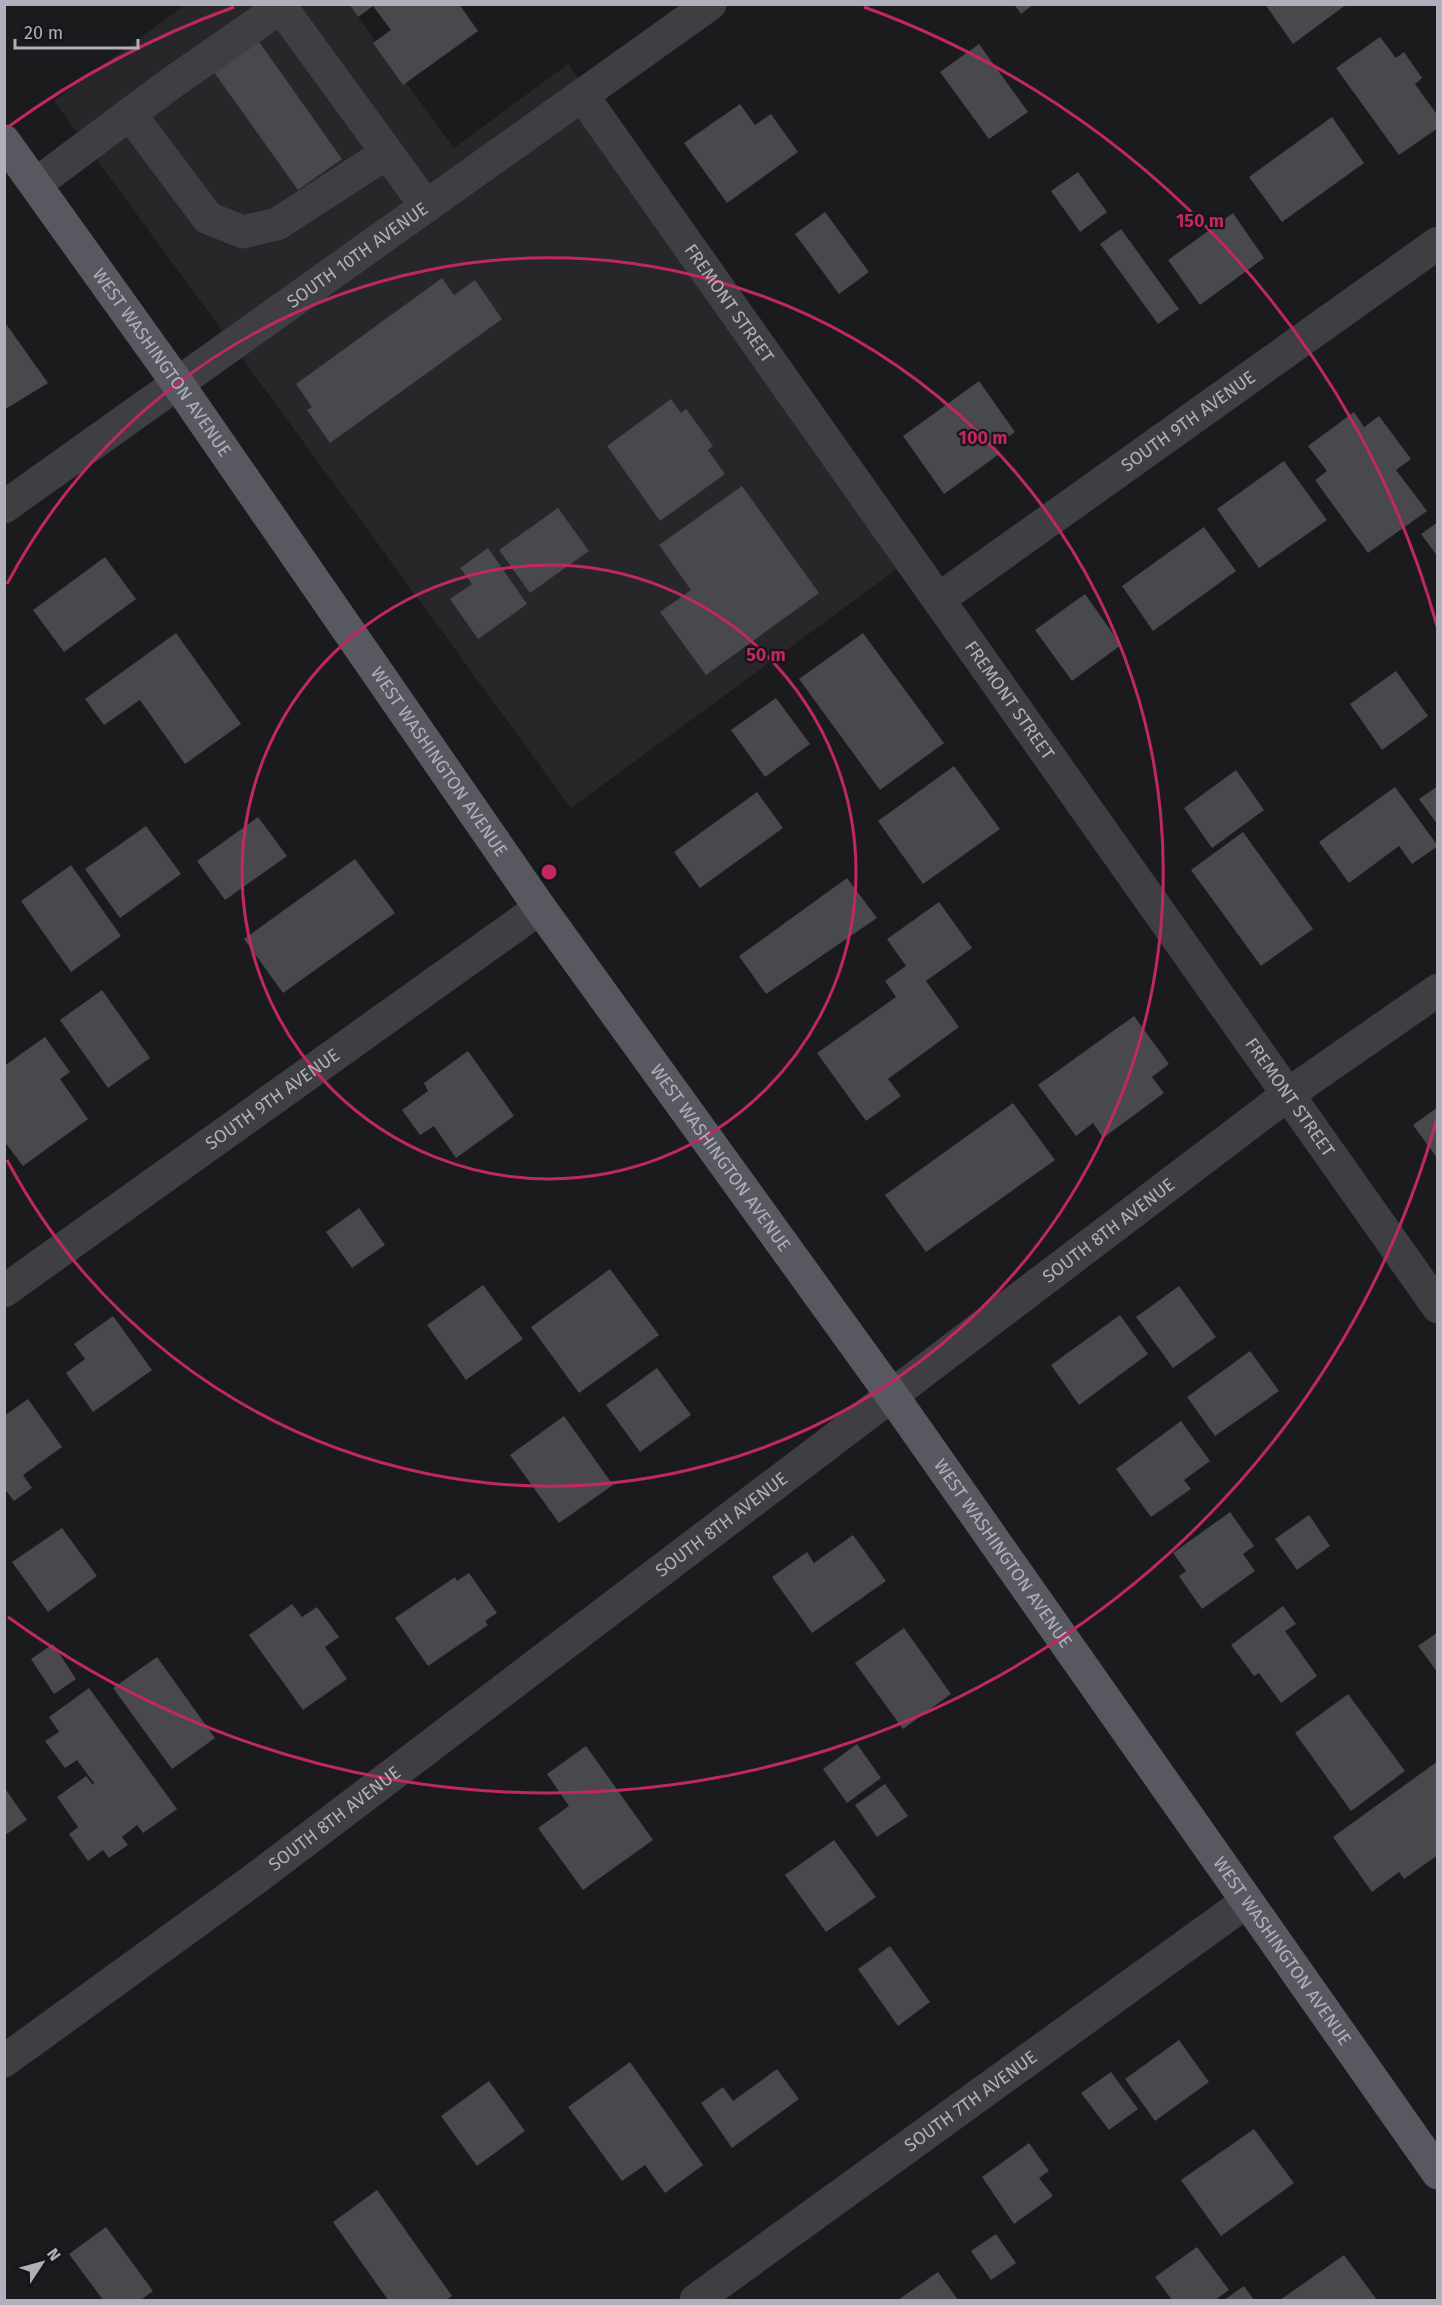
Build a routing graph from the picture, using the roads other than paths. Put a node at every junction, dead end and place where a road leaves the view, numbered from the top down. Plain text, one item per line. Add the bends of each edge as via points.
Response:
1 (710, 4) edge
2 (582, 95) junction
3 (130, 114) junction
4 (4, 141) edge
5 (387, 153) junction
6 (36, 184) junction
7 (426, 206) junction
8 (1437, 243) edge
9 (178, 384) junction
10 (4, 507) edge
11 (939, 599) junction
12 (540, 908) junction
13 (1437, 990) edge
14 (1287, 1095) junction
15 (4, 1291) edge
16 (1437, 1307) edge
17 (893, 1397) junction
18 (1246, 1902) junction
19 (4, 2061) edge
20 (1437, 2173) edge
21 (696, 2301) edge

1 - 2 street, SOUTH 10TH AVENUE
2 - 7 street, SOUTH 10TH AVENUE
2 - 11 street, FREMONT STREET
3 - 5 street via 208,218 243,232 277,224
3 - 5 street via 281,7
3 - 6 street
4 - 6 main road, WEST WASHINGTON AVENUE
5 - 7 street
6 - 9 main road, WEST WASHINGTON AVENUE
7 - 9 street, SOUTH 10TH AVENUE
8 - 11 street, SOUTH 9TH AVENUE
9 - 10 street, SOUTH 10TH AVENUE
9 - 12 main road, WEST WASHINGTON AVENUE
11 - 14 street, FREMONT STREET
12 - 15 street, SOUTH 9TH AVENUE
12 - 17 main road, WEST WASHINGTON AVENUE
13 - 14 street, SOUTH 8TH AVENUE
14 - 16 street, FREMONT STREET
14 - 17 street, SOUTH 8TH AVENUE
17 - 18 main road, WEST WASHINGTON AVENUE
17 - 19 street, SOUTH 8TH AVENUE via 259,1876
18 - 20 main road, WEST WASHINGTON AVENUE
18 - 21 street, SOUTH 7TH AVENUE

